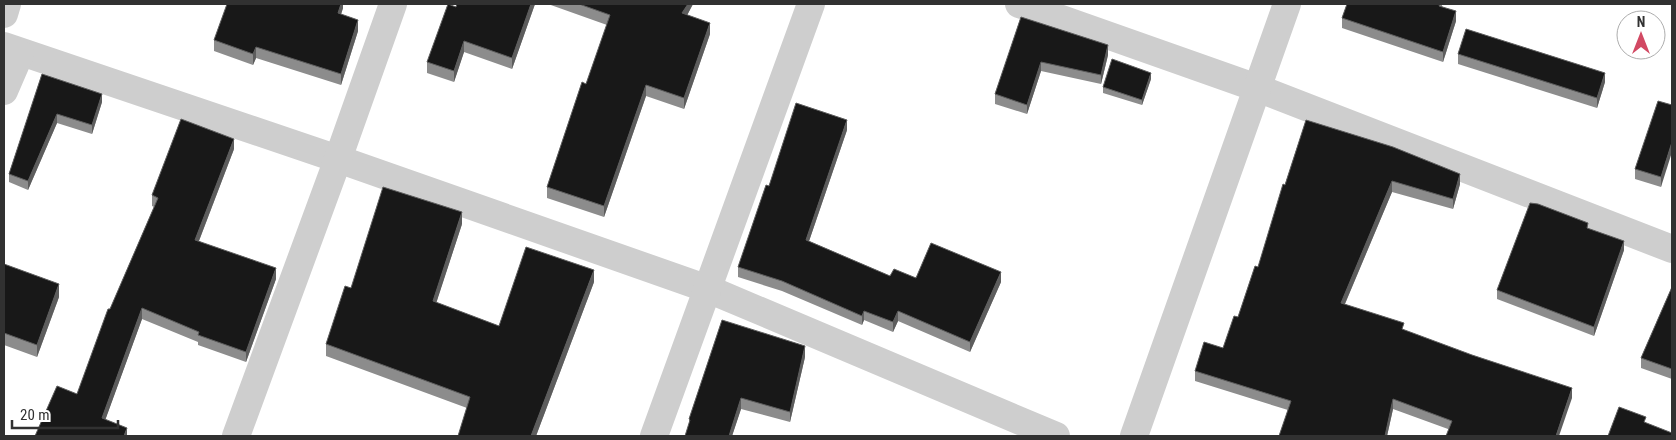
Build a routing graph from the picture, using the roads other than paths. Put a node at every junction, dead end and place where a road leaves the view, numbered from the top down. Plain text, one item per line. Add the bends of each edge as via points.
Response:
1 (7, 4) edge
2 (393, 4) edge
3 (811, 4) edge
4 (1019, 4) edge
5 (1287, 4) edge
6 (4, 14) edge
7 (4, 46) edge
8 (1257, 88) junction
9 (4, 91) edge
10 (338, 159) junction
11 (1672, 249) edge
12 (708, 289) junction
13 (236, 436) edge
14 (654, 436) edge
15 (1056, 436) edge
16 (1134, 436) edge

1 - 6 street
2 - 10 street
3 - 12 street
4 - 8 street
5 - 8 street
7 - 9 street via 20,54
7 - 10 street
8 - 11 street
8 - 16 street
10 - 12 street
10 - 13 street
12 - 14 street
12 - 15 street

